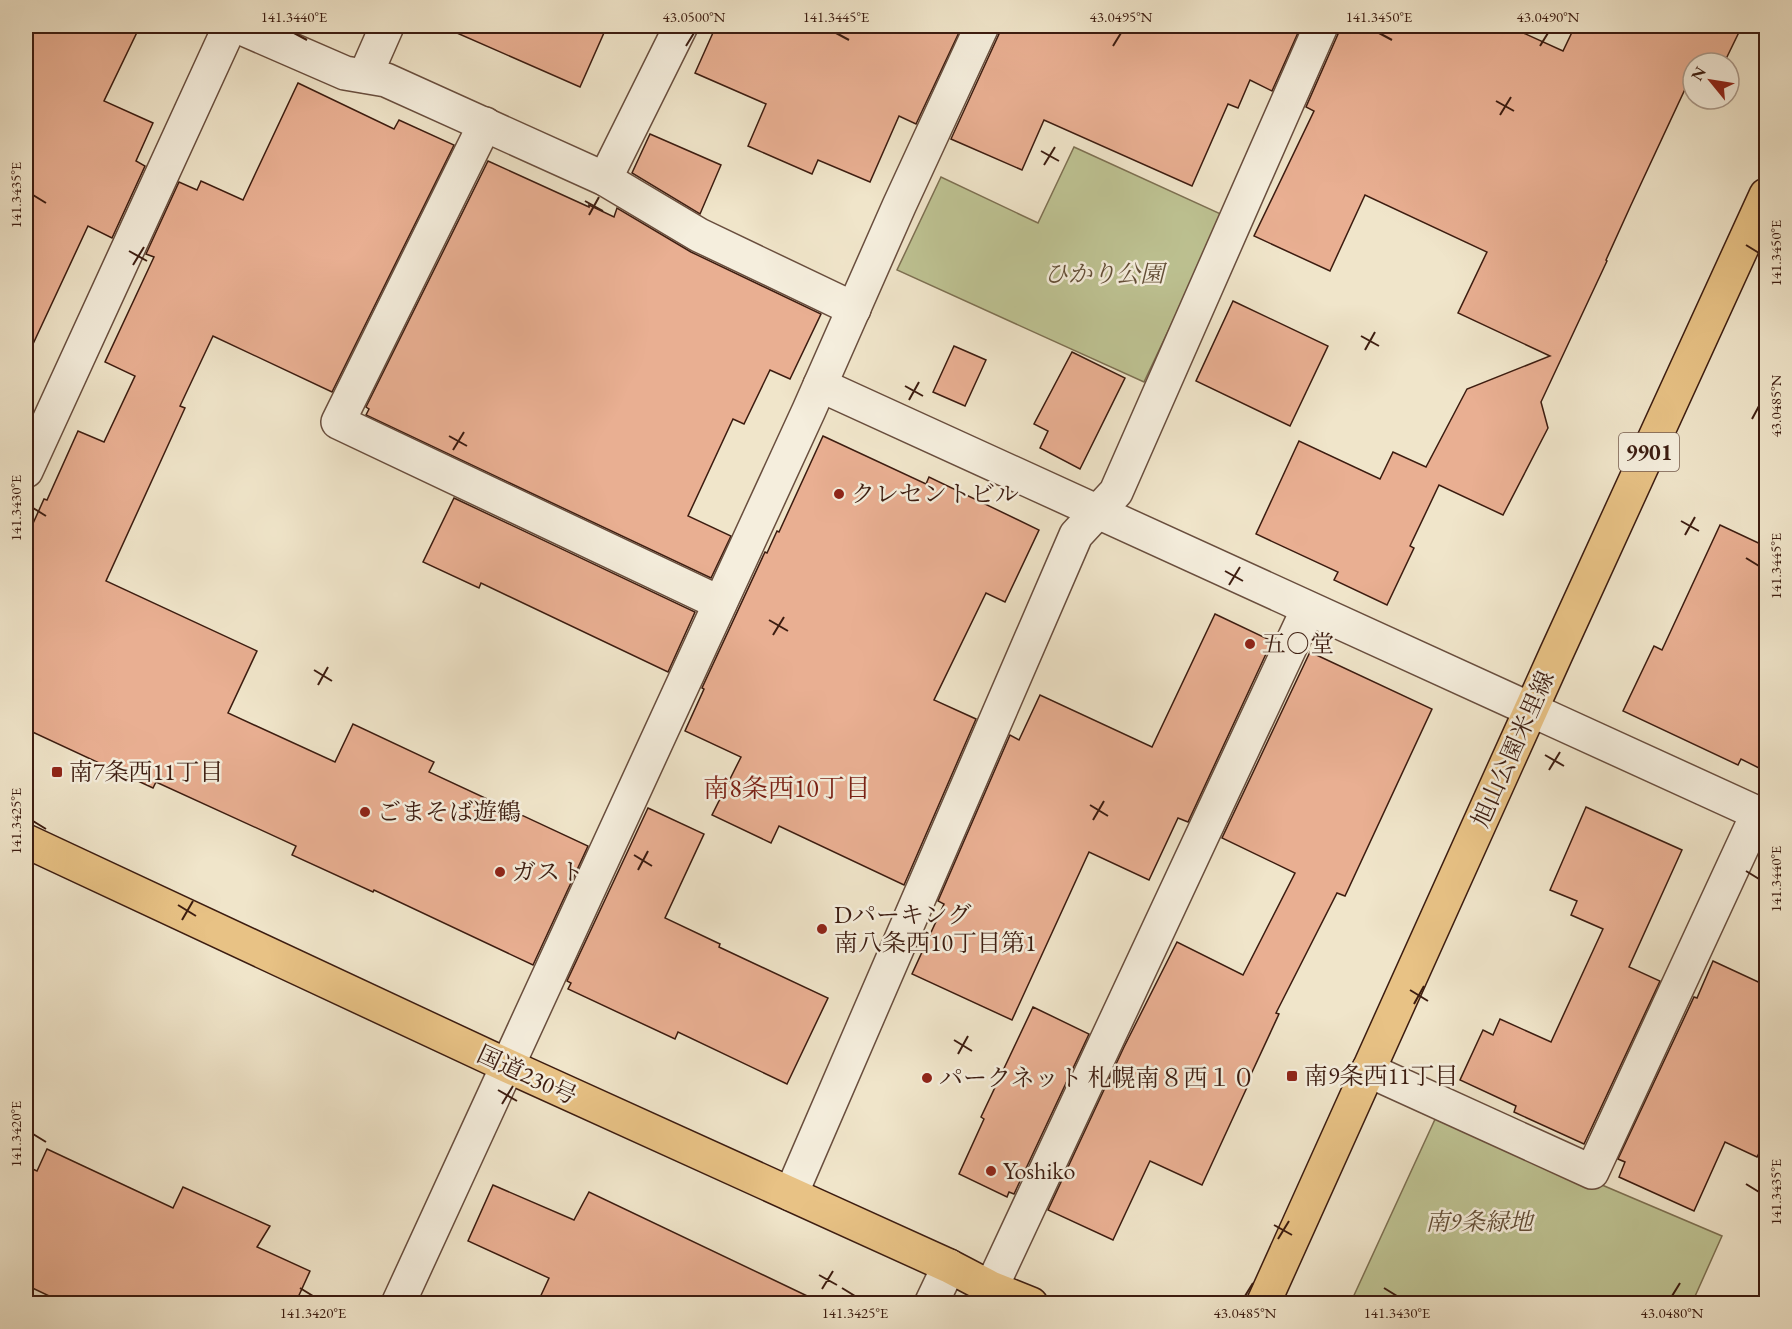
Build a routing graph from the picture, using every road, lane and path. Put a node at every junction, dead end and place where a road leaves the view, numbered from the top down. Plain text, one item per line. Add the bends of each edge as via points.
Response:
1 (230, 26) edge
2 (237, 26) edge
3 (387, 26) edge
4 (681, 26) edge
5 (982, 26) edge
6 (1321, 26) edge
7 (365, 76) junction
8 (485, 124) junction
9 (604, 179) junction
10 (1767, 195) edge
11 (854, 309) junction
12 (820, 385) junction
13 (26, 471) edge
14 (1097, 512) junction
15 (720, 603) junction
16 (1308, 609) junction
17 (1531, 710) junction
18 (1762, 815) edge
19 (26, 841) edge
20 (508, 1066) junction
21 (1368, 1070) junction
22 (791, 1194) junction
23 (949, 1266) junction
24 (991, 1288) junction
25 (398, 1304) edge
26 (931, 1304) edge
27 (1031, 1304) edge
28 (1263, 1304) edge

1 - 13 street
2 - 7 street via 345,73
3 - 7 street
4 - 9 street
5 - 11 street
6 - 14 street via 1116,492
7 - 8 street via 386,80
8 - 9 street
8 - 15 street via 338,422
9 - 11 street via 699,236
10 - 17 main road, 旭山公園米里線 / 9901
11 - 12 street
12 - 14 street
12 - 15 street
14 - 16 street
14 - 22 street via 1076,535
15 - 20 street
16 - 17 street
16 - 24 street
17 - 18 street
17 - 21 main road, 旭山公園米里線 / 9901
18 - 21 street via 1592,1172
19 - 20 main road, 国道230号
20 - 22 main road, 国道230号
20 - 25 street
21 - 28 main road, 旭山公園米里線 / 9901
22 - 23 main road, 国道230号
23 - 24 main road, 国道230号
23 - 26 street
24 - 27 main road, 国道230号

